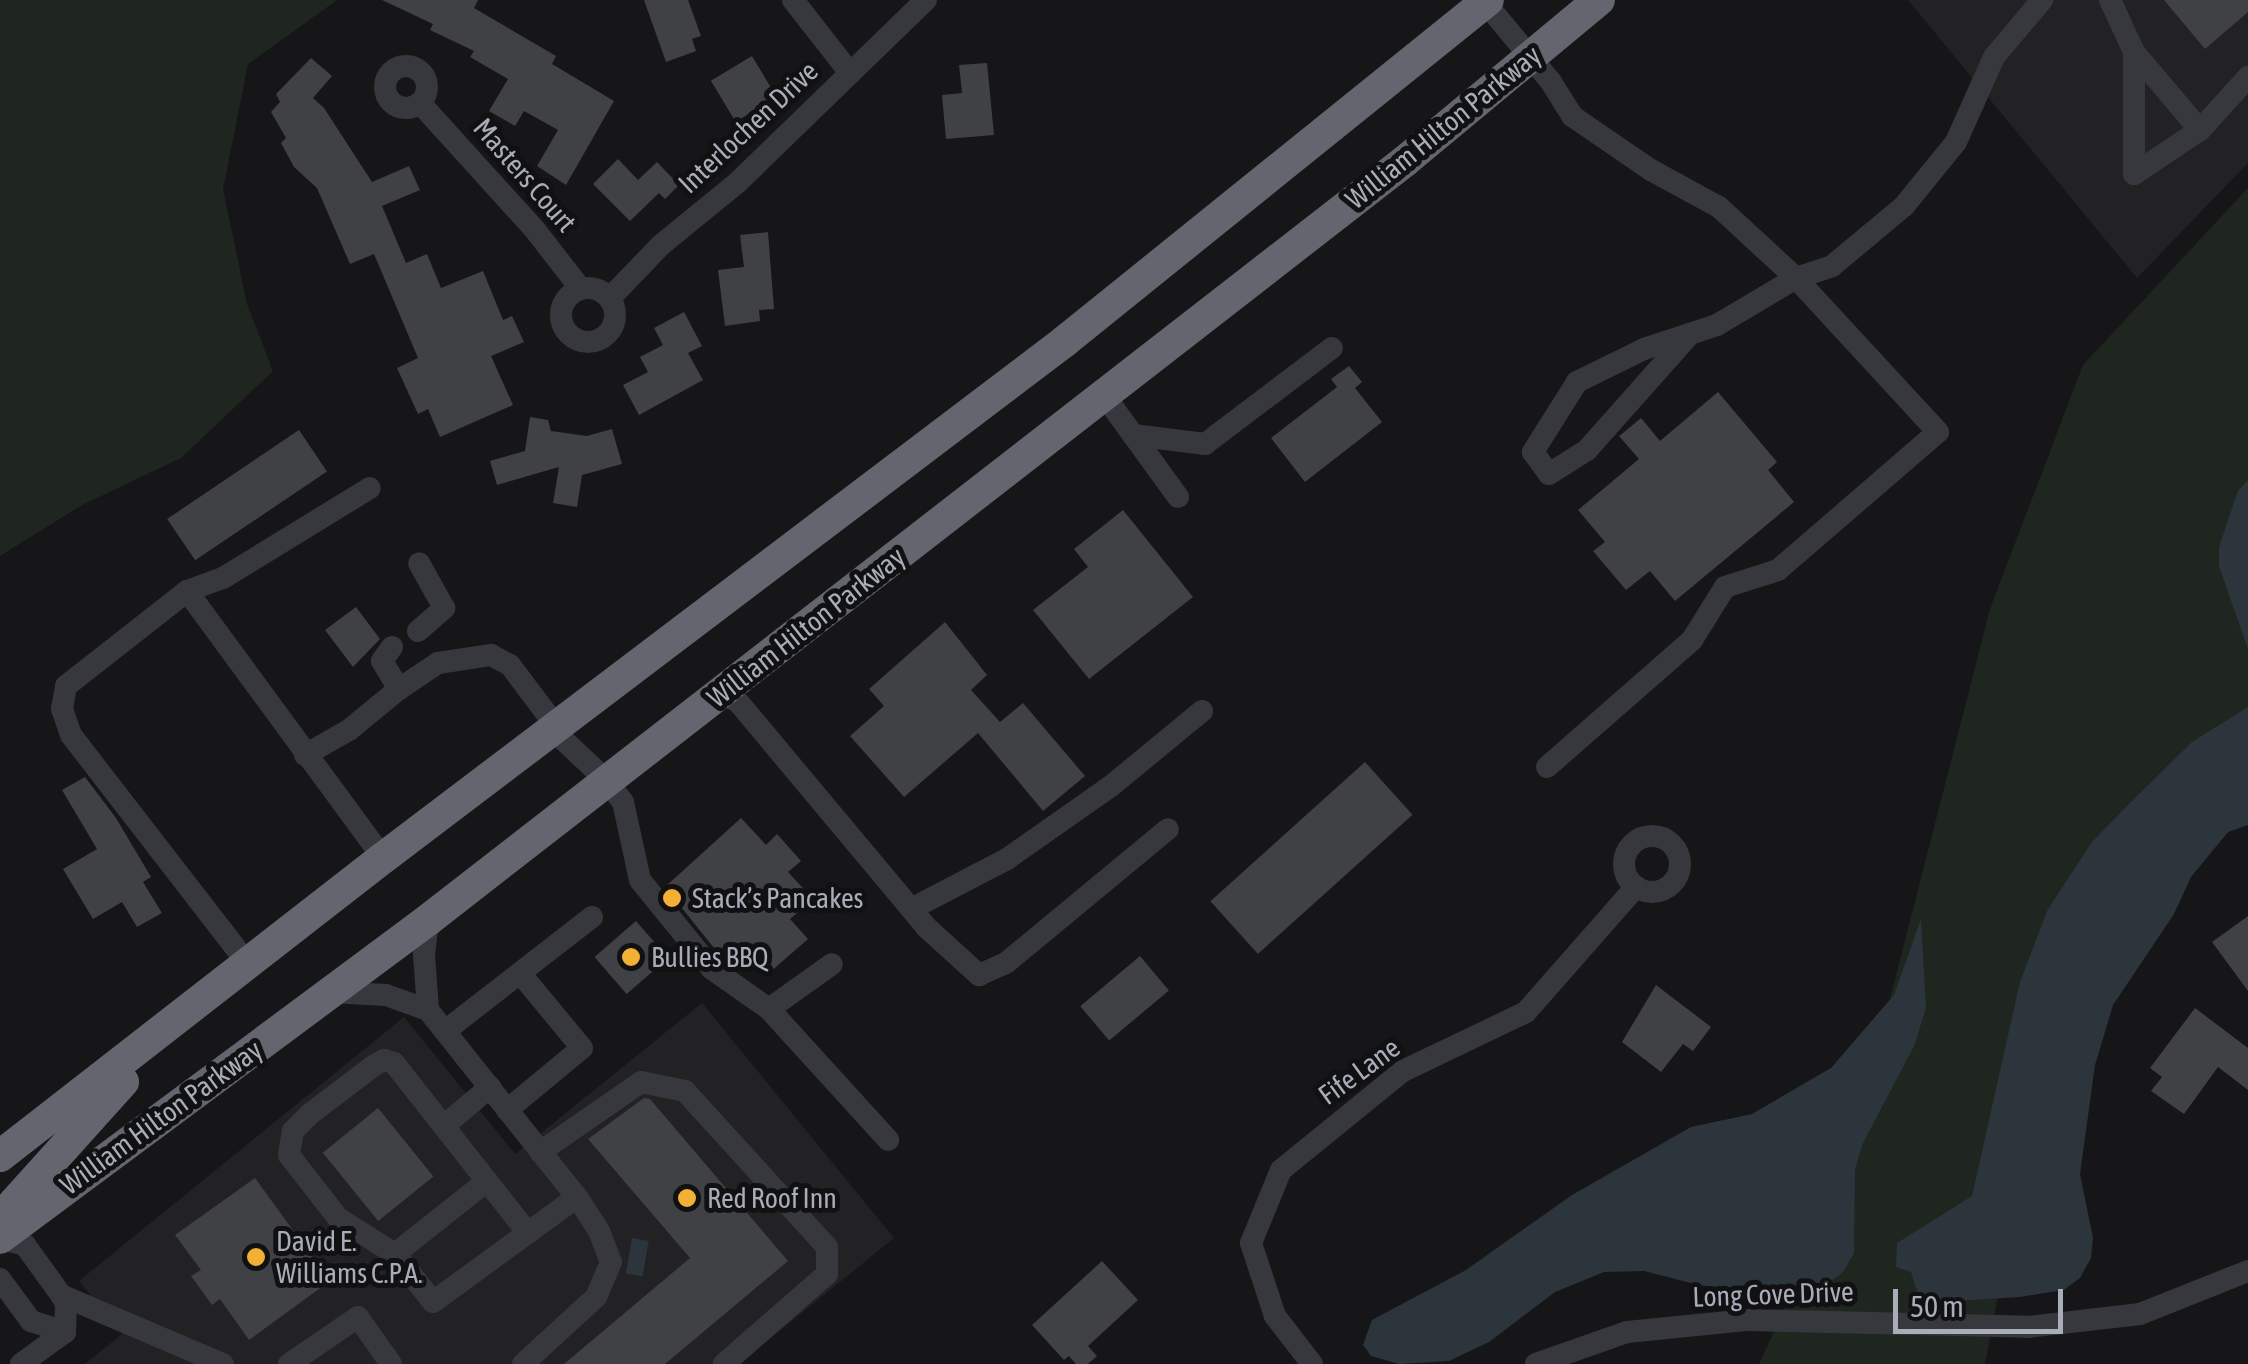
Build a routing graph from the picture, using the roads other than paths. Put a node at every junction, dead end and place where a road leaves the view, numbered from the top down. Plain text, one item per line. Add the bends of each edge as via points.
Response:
1 (793, 0) edge
2 (926, 0) edge
3 (1599, 0) edge
4 (2042, 0) edge
5 (2110, 0) edge
6 (1486, 1) edge
7 (2134, 52) junction
8 (1528, 57) junction
9 (850, 73) junction
10 (2248, 77) edge
11 (420, 103) dead end
12 (2200, 130) junction
13 (1796, 278) junction
14 (581, 289) junction
15 (610, 298) junction
16 (1690, 334) junction
17 (1332, 348) dead end
18 (1104, 396) junction
19 (1133, 435) junction
20 (370, 488) dead end
21 (1178, 497) dead end
22 (418, 563) dead end
23 (187, 591) junction
24 (392, 647) dead end
25 (438, 662) junction
26 (399, 690) junction
27 (722, 692) junction
28 (1202, 711) dead end
29 (557, 731) junction
30 (305, 755) junction
31 (1548, 767) dead end
32 (608, 781) junction
33 (1168, 828) dead end
34 (382, 858) junction
35 (1636, 887) dead end
36 (910, 909) junction
37 (592, 917) dead end
38 (428, 920) junction
39 (248, 964) junction
40 (832, 964) dead end
41 (520, 973) junction
42 (331, 992) junction
43 (769, 1009) junction
44 (428, 1010) junction
45 (182, 1015) junction
46 (444, 1031) junction
47 (490, 1088) junction
48 (507, 1110) junction
49 (445, 1125) junction
50 (888, 1140) dead end
51 (540, 1152) junction
52 (0, 1156) edge
53 (487, 1182) junction
54 (577, 1197) junction
55 (528, 1232) junction
56 (0, 1238) edge
57 (394, 1254) junction
58 (2248, 1271) edge
59 (0, 1279) edge
60 (61, 1295) junction
61 (65, 1332) junction
62 (320, 1355) edge
63 (25, 1363) edge
64 (223, 1364) edge
65 (289, 1364) edge
66 (391, 1364) edge
67 (523, 1364) edge
68 (724, 1364) edge
69 (1312, 1364) edge
70 (1536, 1364) edge

1 - 9 street
2 - 9 street, Interlochen Drive
3 - 8 highway, William Hilton Parkway
4 - 13 street via 1994,57 1956,142 1904,206 1832,266
5 - 7 street
6 - 8 street
6 - 29 highway via 1065,341
7 - 12 street
7 - 12 street via 2134,174
8 - 13 street via 1572,116 1718,207
8 - 18 highway, William Hilton Parkway
9 - 15 street, Interlochen Drive
10 - 12 street
11 - 14 street, Masters Court
13 - 16 street via 1718,325
13 - 31 street via 1938,432 1778,570 1725,587 1692,640
14 - 15 street
14 - 15 street, Interlochen Drive via 562,311 575,338 595,340 612,328
16 - 16 street via 1644,348 1577,382 1533,452 1550,474 1587,450
17 - 19 street via 1205,444
18 - 19 street
18 - 27 highway, William Hilton Parkway
19 - 21 street
20 - 23 street via 223,578
22 - 25 street via 444,608 418,631 440,637
23 - 30 street
23 - 39 street via 66,686 62,709 71,735
24 - 26 street via 382,660
25 - 26 street
25 - 29 street via 491,655 510,665
26 - 30 street
27 - 32 highway, William Hilton Parkway
27 - 36 street via 739,703
28 - 36 street via 1007,858
29 - 32 street
29 - 34 highway
30 - 34 street
32 - 38 highway, William Hilton Parkway
32 - 43 street via 623,802 640,880 712,970
33 - 36 street via 1006,963 979,975
34 - 39 highway
35 - 69 street, Fife Lane via 1526,1012 1403,1071 1281,1170 1251,1242 1275,1316
37 - 41 street
38 - 42 highway, William Hilton Parkway
38 - 44 street
39 - 45 highway
40 - 43 street
41 - 46 street
41 - 48 street via 582,1048
42 - 44 street via 386,995
42 - 56 highway, William Hilton Parkway
43 - 50 street
44 - 46 street
45 - 52 highway
45 - 56 highway via 14,1203
46 - 47 street
47 - 48 street
47 - 49 street
48 - 51 street
49 - 53 street
49 - 57 street via 411,1080 384,1060 293,1131 290,1155 323,1202
51 - 54 street
51 - 68 street via 641,1082 685,1091 827,1247 827,1274
53 - 55 street
53 - 57 street
54 - 55 street
54 - 67 street via 611,1262 596,1296
55 - 57 street via 433,1302
56 - 60 street via 25,1245
58 - 70 street, Long Cove Drive via 2140,1314 2028,1327 1748,1320 1627,1332
59 - 61 street via 31,1321
60 - 61 street
60 - 64 street
61 - 63 street
62 - 65 street
62 - 66 street via 358,1317

